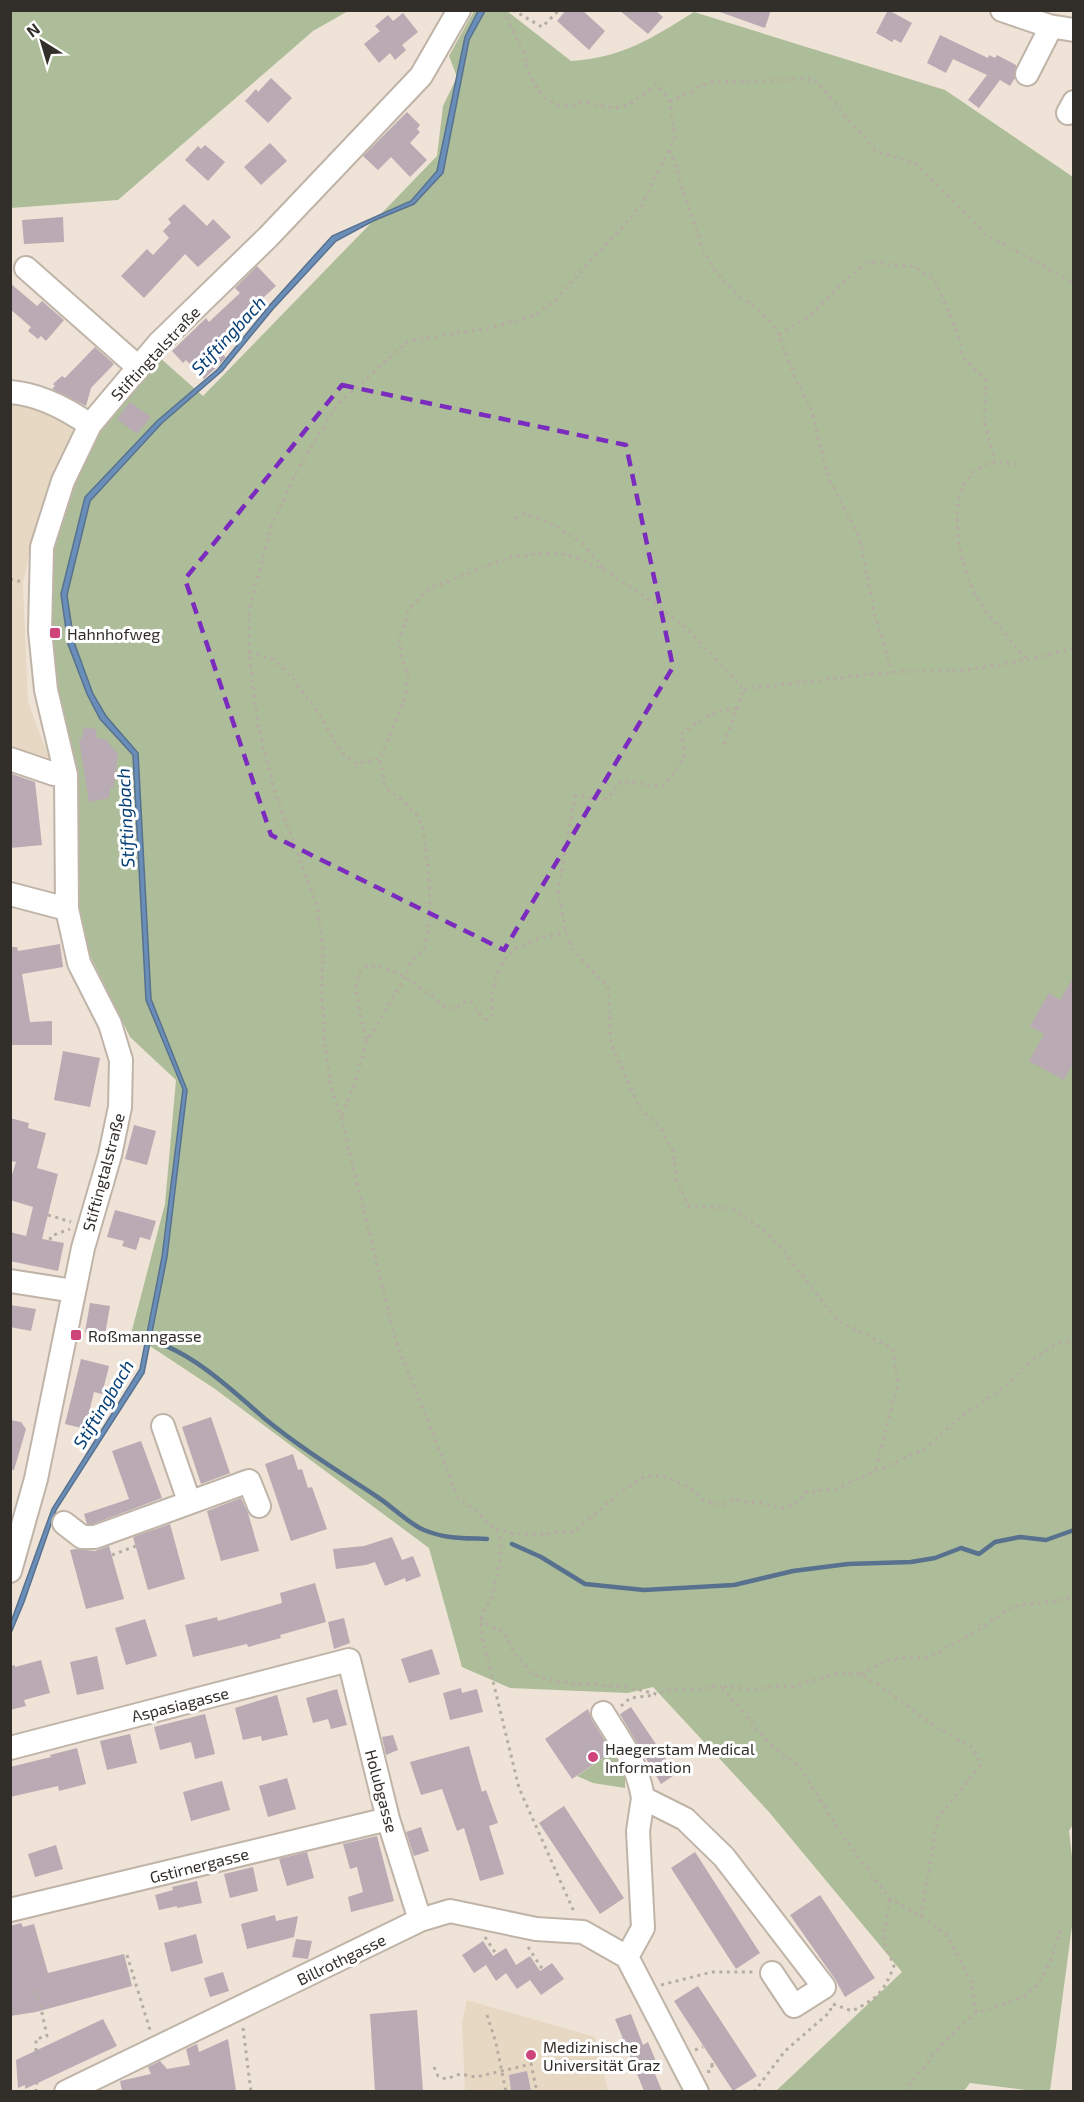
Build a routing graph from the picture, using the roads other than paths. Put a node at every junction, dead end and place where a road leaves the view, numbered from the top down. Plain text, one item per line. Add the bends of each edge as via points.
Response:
1 (459, 10) edge
2 (1002, 10) edge
3 (1062, 28) edge
4 (1027, 74) dead end
5 (26, 268) dead end
6 (138, 367) junction
7 (10, 392) edge
8 (90, 424) junction
9 (10, 759) edge
10 (66, 775) junction
11 (10, 894) edge
12 (67, 909) junction
13 (10, 1281) edge
14 (74, 1291) junction
15 (163, 1426) dead end
16 (189, 1501) junction
17 (259, 1506) dead end
18 (32, 1517) junction
19 (10, 1571) edge
20 (349, 1660) joint
21 (603, 1713) road end
22 (10, 1748) edge
23 (643, 1798) junction
24 (388, 1819) junction
25 (10, 1910) edge
26 (420, 1920) junction
27 (627, 1957) junction
28 (772, 1973) road end
29 (107, 2083) edge
30 (703, 2084) edge
31 (66, 2091) edge

1 - 6 street, Stiftingtalstraße via 421,76
2 - 3 street
3 - 4 street
5 - 6 street
6 - 8 street, Stiftingtalstraße
7 - 8 street via 51,403
8 - 10 street, Stiftingtalstraße via 63,481 42,547 40,631 46,690
9 - 10 street
10 - 12 street, Stiftingtalstraße
11 - 12 street
12 - 14 street, Stiftingtalstraße via 79,963 110,1024 121,1060 120,1107
13 - 14 street
14 - 18 street, Stiftingtalstraße
15 - 16 street
16 - 17 street via 249,1481
16 - 18 street via 95,1537 82,1537 74,1523
18 - 19 street, Stiftingtalstraße
20 - 22 street, Aspasiagasse
20 - 24 street, Holubgasse
21 - 23 street via 630,1755
23 - 27 street via 638,1831 643,1928
23 - 28 street via 685,1819 724,1857 824,1987 794,2006
24 - 25 street, Gstirnergasse
24 - 26 street, Holubgasse
26 - 27 street, Billrothgasse via 450,1911 536,1929 583,1932
26 - 29 street, Billrothgasse via 155,2049
27 - 30 street
29 - 31 street, Billrothgasse

